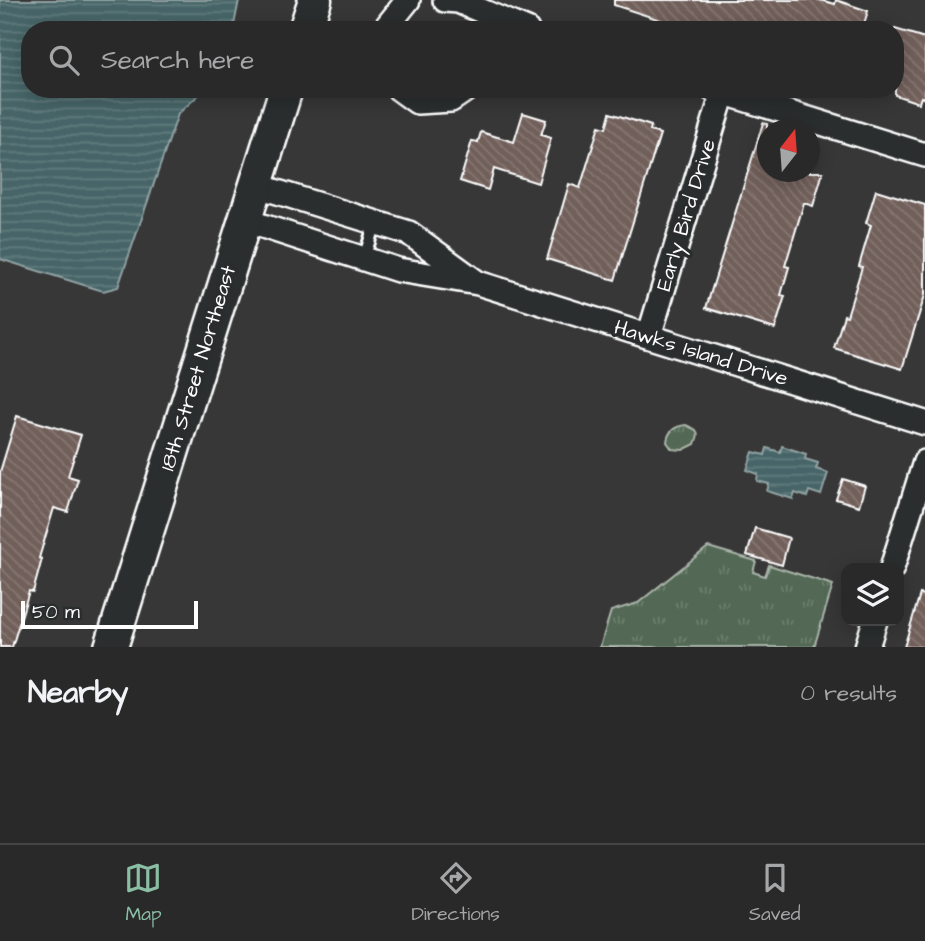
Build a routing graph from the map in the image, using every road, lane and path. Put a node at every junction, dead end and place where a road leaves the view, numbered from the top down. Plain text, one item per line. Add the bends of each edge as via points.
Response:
1 (315, 0) edge
2 (408, 0) edge
3 (445, 0) edge
4 (308, 21) edge
5 (391, 21) edge
6 (506, 21) edge
7 (283, 98) edge
8 (411, 98) edge
9 (454, 98) edge
10 (715, 98) edge
11 (740, 98) edge
12 (925, 155) edge
13 (255, 185) junction
14 (244, 220) junction
15 (375, 222) junction
16 (364, 259) junction
17 (478, 283) junction
18 (649, 337) junction
19 (925, 422) edge
20 (925, 462) edge
21 (894, 563) edge
22 (873, 626) edge
23 (111, 647) edge
24 (867, 647) edge

1 - 4 street
2 - 5 street
3 - 6 street
7 - 13 street, 18th Street Northeast
8 - 9 street via 417,102
10 - 18 street, Early Bird Drive
11 - 12 street
13 - 14 street, 18th Street Northeast
13 - 15 street, Hawks Island Drive
14 - 16 street, Hawks Island Drive
14 - 23 street, 18th Street Northeast
15 - 16 lane
15 - 17 street, Hawks Island Drive via 409,233
16 - 17 street, Hawks Island Drive via 398,270
17 - 18 street, Hawks Island Drive
18 - 19 street, Hawks Island Drive
20 - 21 street
22 - 24 street

